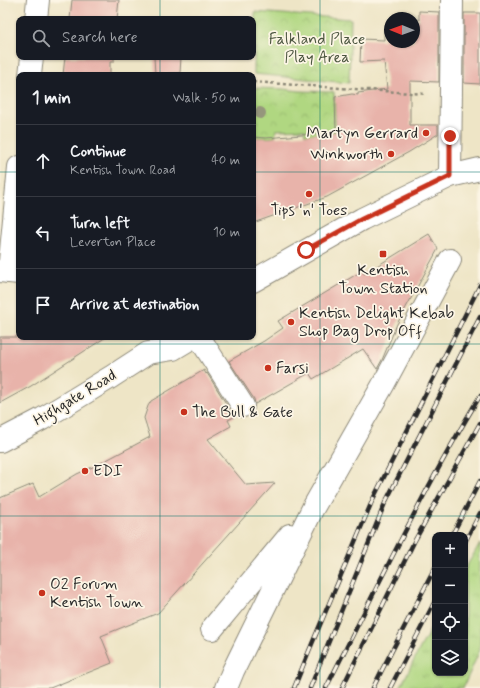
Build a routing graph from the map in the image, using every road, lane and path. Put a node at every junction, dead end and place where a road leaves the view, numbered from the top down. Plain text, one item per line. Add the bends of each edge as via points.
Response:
1 (38, 0) edge
2 (452, 0) edge
3 (36, 16) edge
4 (32, 60) edge
5 (30, 72) edge
6 (256, 82) edge
7 (451, 95) junction
8 (480, 169) edge
9 (450, 176) junction
10 (16, 198) edge
11 (450, 260) dead end
12 (9, 272) edge
13 (256, 279) edge
14 (188, 340) edge
15 (201, 340) edge
16 (153, 345) edge
17 (243, 406) dead end
18 (0, 441) edge
19 (313, 508) junction
20 (212, 629) dead end
21 (226, 688) edge

1 - 3 main road
2 - 7 main road
4 - 5 main road
6 - 7 path
7 - 9 main road
8 - 9 main road
9 - 13 main road via 362,219
10 - 12 main road
11 - 19 main road
14 - 16 main road, Highgate Road via 173,349
15 - 17 main road
16 - 18 main road, Highgate Road via 111,377
19 - 20 main road
19 - 21 main road

